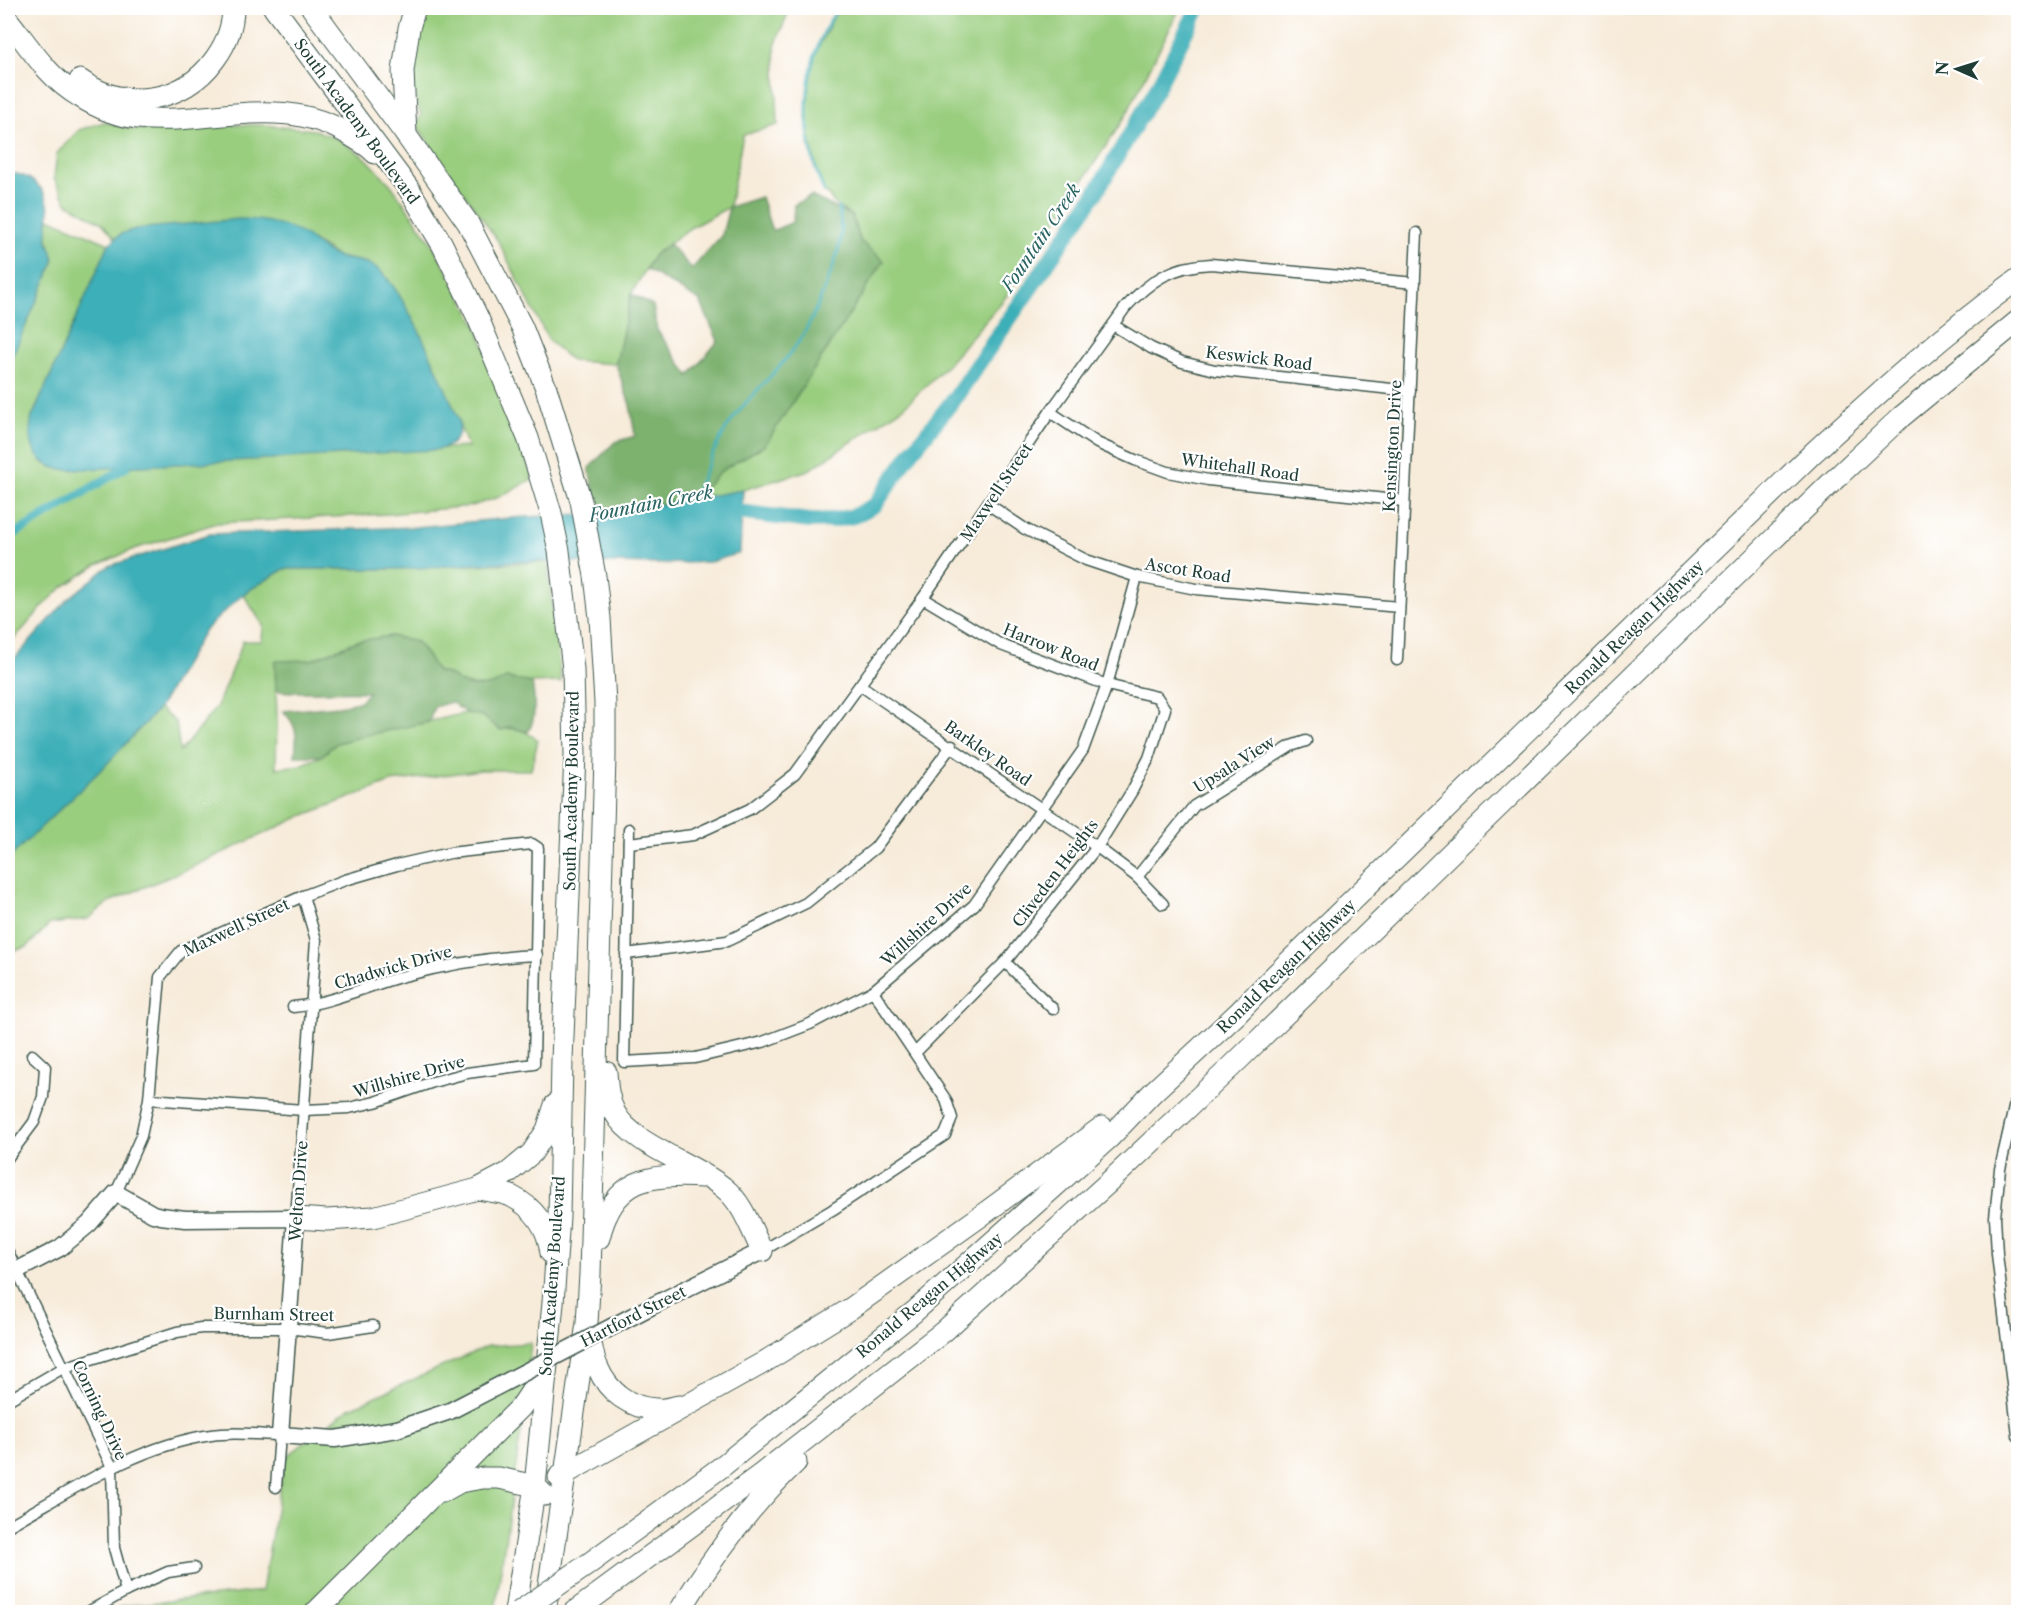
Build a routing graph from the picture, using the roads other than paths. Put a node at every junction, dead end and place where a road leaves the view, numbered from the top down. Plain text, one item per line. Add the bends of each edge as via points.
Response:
1 (16, 8) edge
2 (233, 8) edge
3 (274, 8) edge
4 (312, 8) edge
5 (415, 8) edge
6 (8, 20) edge
7 (406, 135) junction
8 (410, 189) junction
9 (1417, 233) dead end
10 (2019, 279) edge
11 (1415, 284) junction
12 (2019, 321) edge
13 (1113, 326) junction
14 (1410, 391) junction
15 (1050, 412) junction
16 (1404, 501) junction
17 (988, 504) junction
18 (1137, 578) junction
19 (923, 598) junction
20 (1399, 607) junction
21 (1397, 660) dead end
22 (860, 685) junction
23 (1107, 685) junction
24 (1306, 741) dead end
25 (951, 745) junction
26 (1042, 810) junction
27 (629, 829) dead end
28 (629, 843) junction
29 (1097, 847) junction
30 (1137, 877) junction
31 (303, 896) junction
32 (1163, 904) dead end
33 (626, 954) junction
34 (537, 955) junction
35 (1005, 962) junction
36 (873, 991) junction
37 (311, 1003) junction
38 (293, 1007) dead end
39 (1053, 1009) dead end
40 (598, 1012) junction
41 (915, 1053) junction
42 (32, 1055) dead end
43 (562, 1060) junction
44 (2019, 1090) edge
45 (1154, 1091) junction
46 (149, 1099) junction
47 (304, 1110) junction
48 (8, 1157) edge
49 (709, 1178) junction
50 (478, 1189) junction
51 (116, 1193) junction
52 (296, 1218) junction
53 (762, 1251) junction
54 (8, 1252) edge
55 (12, 1273) edge
56 (590, 1274) junction
57 (553, 1303) junction
58 (587, 1323) junction
59 (373, 1326) dead end
60 (288, 1328) junction
61 (548, 1341) junction
62 (63, 1368) junction
63 (890, 1374) junction
64 (8, 1400) edge
65 (687, 1405) junction
66 (280, 1436) junction
67 (2019, 1436) edge
68 (112, 1467) junction
69 (566, 1474) junction
70 (536, 1486) junction
71 (276, 1487) dead end
72 (434, 1496) junction
73 (8, 1526) edge
74 (556, 1534) junction
75 (194, 1568) dead end
76 (126, 1591) junction
77 (579, 1609) edge
78 (88, 1612) edge
79 (316, 1612) edge
80 (517, 1612) edge
81 (545, 1612) edge
82 (678, 1612) edge

1 - 2 highway via 73,75 102,92 138,101 177,93 208,69 227,38
3 - 8 highway, South Academy Boulevard
4 - 7 highway, South Academy Boulevard
5 - 7 highway via 403,71
6 - 8 highway via 50,72 77,96 96,105 137,118 258,112 320,120 371,148
7 - 40 highway, South Academy Boulevard via 468,223 522,327 546,388 581,501 595,576 603,656 605,757
8 - 43 highway, South Academy Boulevard via 442,244 518,411 551,513 559,551 573,669 575,755
9 - 11 street, Kensington Drive
10 - 45 highway, Ronald Reagan Highway via 1879,392 1813,453
11 - 13 street, Maxwell Street via 1196,265 1158,277 1137,295
11 - 14 street, Kensington Drive
12 - 63 highway, Ronald Reagan Highway via 1901,417 1232,1066 943,1332
13 - 14 street, Keswick Road via 1182,362 1215,370
13 - 15 street, Maxwell Street
14 - 16 street, Kensington Drive
15 - 16 street, Whitehall Road via 1097,443 1168,472 1208,480
15 - 17 street, Maxwell Street
16 - 20 street, Kensington Drive
17 - 18 street, Ascot Road via 1025,529 1086,560
17 - 19 street, Maxwell Street
18 - 20 street, Ascot Road via 1196,589
18 - 23 street, Willshire Drive
19 - 22 street, Maxwell Street
19 - 23 street, Harrow Road via 1001,645
20 - 21 street, Kensington Drive
22 - 25 street, Barkley Road
22 - 28 street, Maxwell Street via 795,774 750,809 693,835
23 - 26 street, Willshire Drive via 1083,750
23 - 29 street, Cliveden Heights via 1156,697 1165,709 1149,758
24 - 30 street, Upsala View via 1291,746 1194,806
25 - 26 street, Barkley Road
25 - 33 street via 876,849 806,903 727,941
26 - 29 street, Barkley Road
26 - 36 street, Willshire Drive via 974,904
27 - 28 street
28 - 33 street
29 - 30 street, Barkley Road
29 - 35 street, Cliveden Heights
30 - 32 street, Barkley Road
31 - 34 street, Maxwell Street via 397,865 450,853 532,844 538,848
31 - 37 street, Welton Drive via 316,940
31 - 46 street, Maxwell Street via 181,951 167,966 160,977
33 - 36 street, Willshire Drive via 624,1062 695,1058 763,1042 810,1024
34 - 37 street, Chadwick Drive via 460,963
34 - 47 street, Willshire Drive via 534,1064 467,1073 349,1108
35 - 39 street
35 - 41 street, Cliveden Heights
36 - 41 street, Hartford Street
37 - 38 street, Chadwick Drive
37 - 47 street, Welton Drive
40 - 49 highway via 615,1114 643,1140
40 - 56 highway, South Academy Boulevard
41 - 53 street, Hartford Street via 946,1100 951,1118 945,1135
42 - 48 street via 45,1067 43,1097 34,1122
43 - 50 highway via 547,1130 532,1153 508,1173
43 - 57 highway, South Academy Boulevard
44 - 67 street via 2000,1169 1995,1217
45 - 65 highway via 850,1309
45 - 80 highway, Ronald Reagan Highway, bridge via 1109,1138 914,1312 720,1468
46 - 47 street, Willshire Drive
46 - 51 street, Maxwell Street via 141,1136
47 - 52 street, Welton Drive
49 - 53 highway via 725,1188 741,1207
49 - 56 highway via 655,1176 627,1189 608,1210
50 - 52 highway via 373,1217
50 - 57 highway via 509,1195 539,1218 550,1243
51 - 52 street via 161,1216
51 - 55 street, Maxwell Street via 89,1224 60,1248
52 - 60 street, Welton Drive
53 - 66 street, Hartford Street, bridge via 450,1411 397,1429 335,1439
54 - 55 street, Corning Drive
55 - 62 street, Corning Drive
56 - 58 highway, South Academy Boulevard
57 - 61 highway, South Academy Boulevard
58 - 65 highway via 597,1366 605,1383 620,1398 657,1409
58 - 69 highway, South Academy Boulevard
59 - 60 street, Burnham Street via 328,1333
60 - 62 street, Burnham Street via 201,1328 177,1332
60 - 66 street, Welton Drive
61 - 70 highway, South Academy Boulevard
61 - 72 highway via 531,1392 521,1407
62 - 64 street, Burnham Street
62 - 68 street, Corning Drive
63 - 77 highway, Ronald Reagan Highway
63 - 82 highway via 759,1500 703,1572
65 - 69 highway
66 - 68 street, Hartford Street via 213,1434
66 - 71 street, Welton Drive
68 - 73 street, Hartford Street
68 - 76 street, Corning Drive via 114,1548
69 - 70 highway
69 - 74 highway, South Academy Boulevard
70 - 72 highway via 483,1478 460,1482
70 - 74 highway via 550,1506
70 - 80 highway, South Academy Boulevard
72 - 79 highway
74 - 81 highway, South Academy Boulevard
75 - 76 street via 168,1572
76 - 78 street

